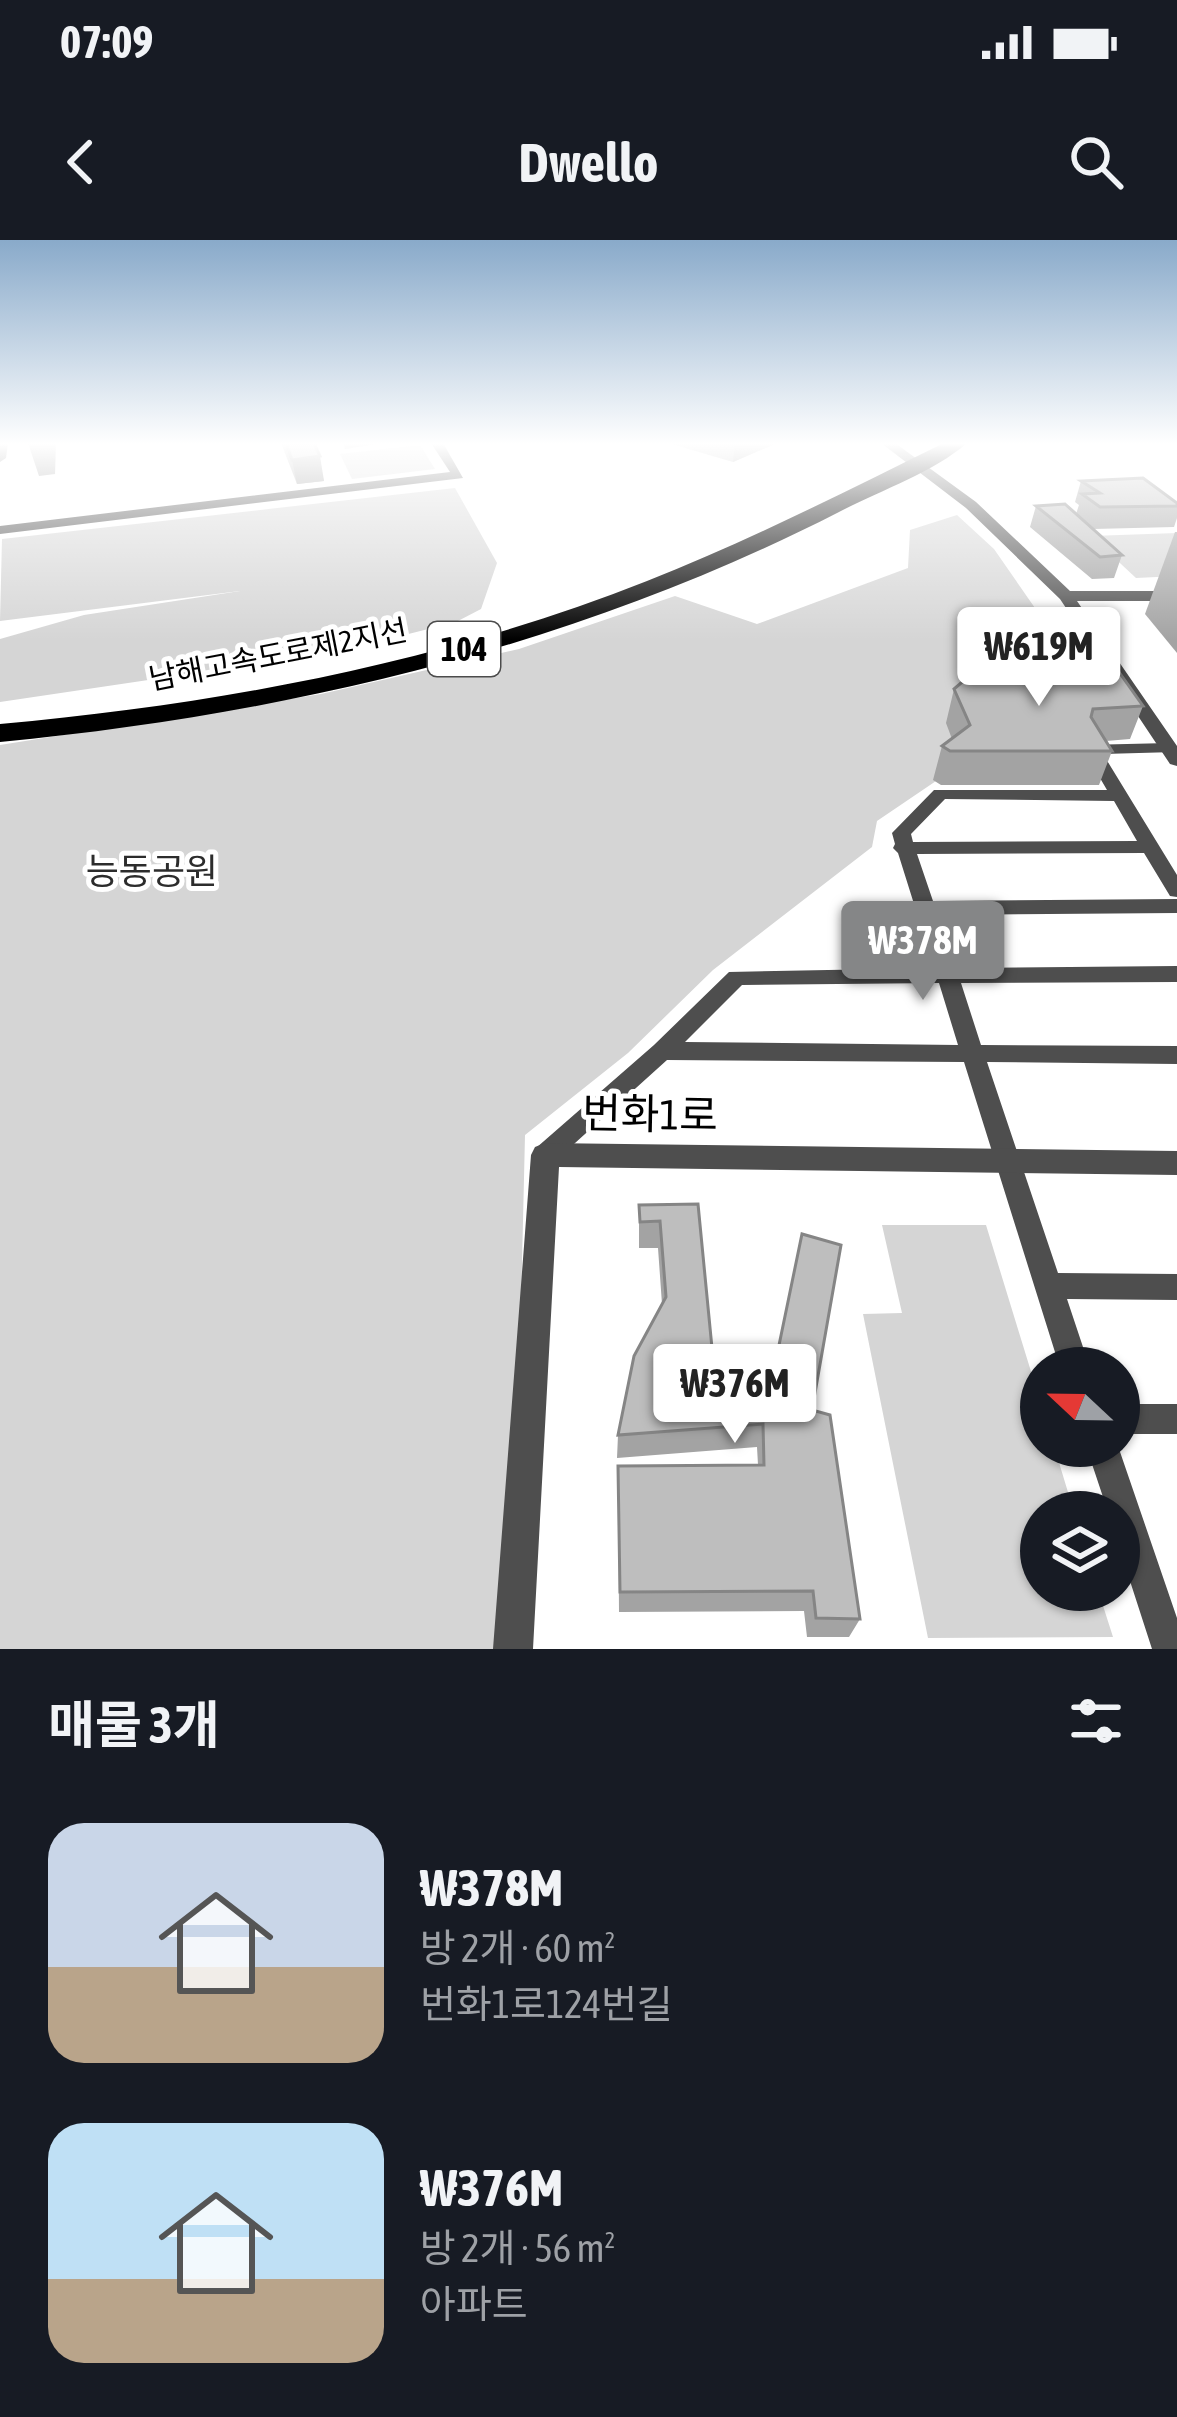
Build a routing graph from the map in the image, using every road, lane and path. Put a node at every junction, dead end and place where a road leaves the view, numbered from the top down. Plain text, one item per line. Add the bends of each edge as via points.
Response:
1 (177, 509) edge
2 (786, 509) edge
3 (808, 509) edge
4 (975, 509) edge
5 (0, 530) edge
6 (1066, 596) junction
7 (1177, 596) edge
8 (0, 715) edge
9 (0, 733) edge
10 (1173, 754) edge
11 (1120, 796) junction
12 (902, 840) junction
13 (1150, 848) junction
14 (1177, 891) edge
15 (1177, 906) edge
16 (922, 908) junction
17 (944, 973) junction
18 (1177, 974) edge
19 (662, 1052) junction
20 (971, 1055) junction
21 (1177, 1055) edge
22 (545, 1155) junction
23 (1006, 1161) junction
24 (1177, 1162) edge
25 (1046, 1286) junction
26 (1177, 1287) edge
27 (1068, 1347) edge
28 (1140, 1419) edge
29 (1177, 1419) edge
30 (1109, 1467) edge
31 (513, 1649) edge
32 (1170, 1649) edge

1 - 5 street
2 - 8 highway, 남해고속도로제2지선 / 104 via 522,614 368,654 95,706
3 - 9 highway, 남해고속도로제2지선 / 104 via 736,553 518,634 282,692
4 - 6 street
6 - 7 street
6 - 10 street
10 - 11 street via 1091,749
11 - 12 street via 940,794
11 - 13 street
12 - 13 street
12 - 16 street
13 - 14 street
15 - 16 street
16 - 17 street
17 - 18 street
17 - 19 street via 736,977
17 - 20 street
19 - 20 street
19 - 22 street
20 - 21 street
20 - 23 street
22 - 23 street, 번화1로
22 - 31 street, 번화1로
23 - 24 street, 번화1로
23 - 25 street
25 - 26 street
25 - 27 street
28 - 29 street
30 - 32 street

